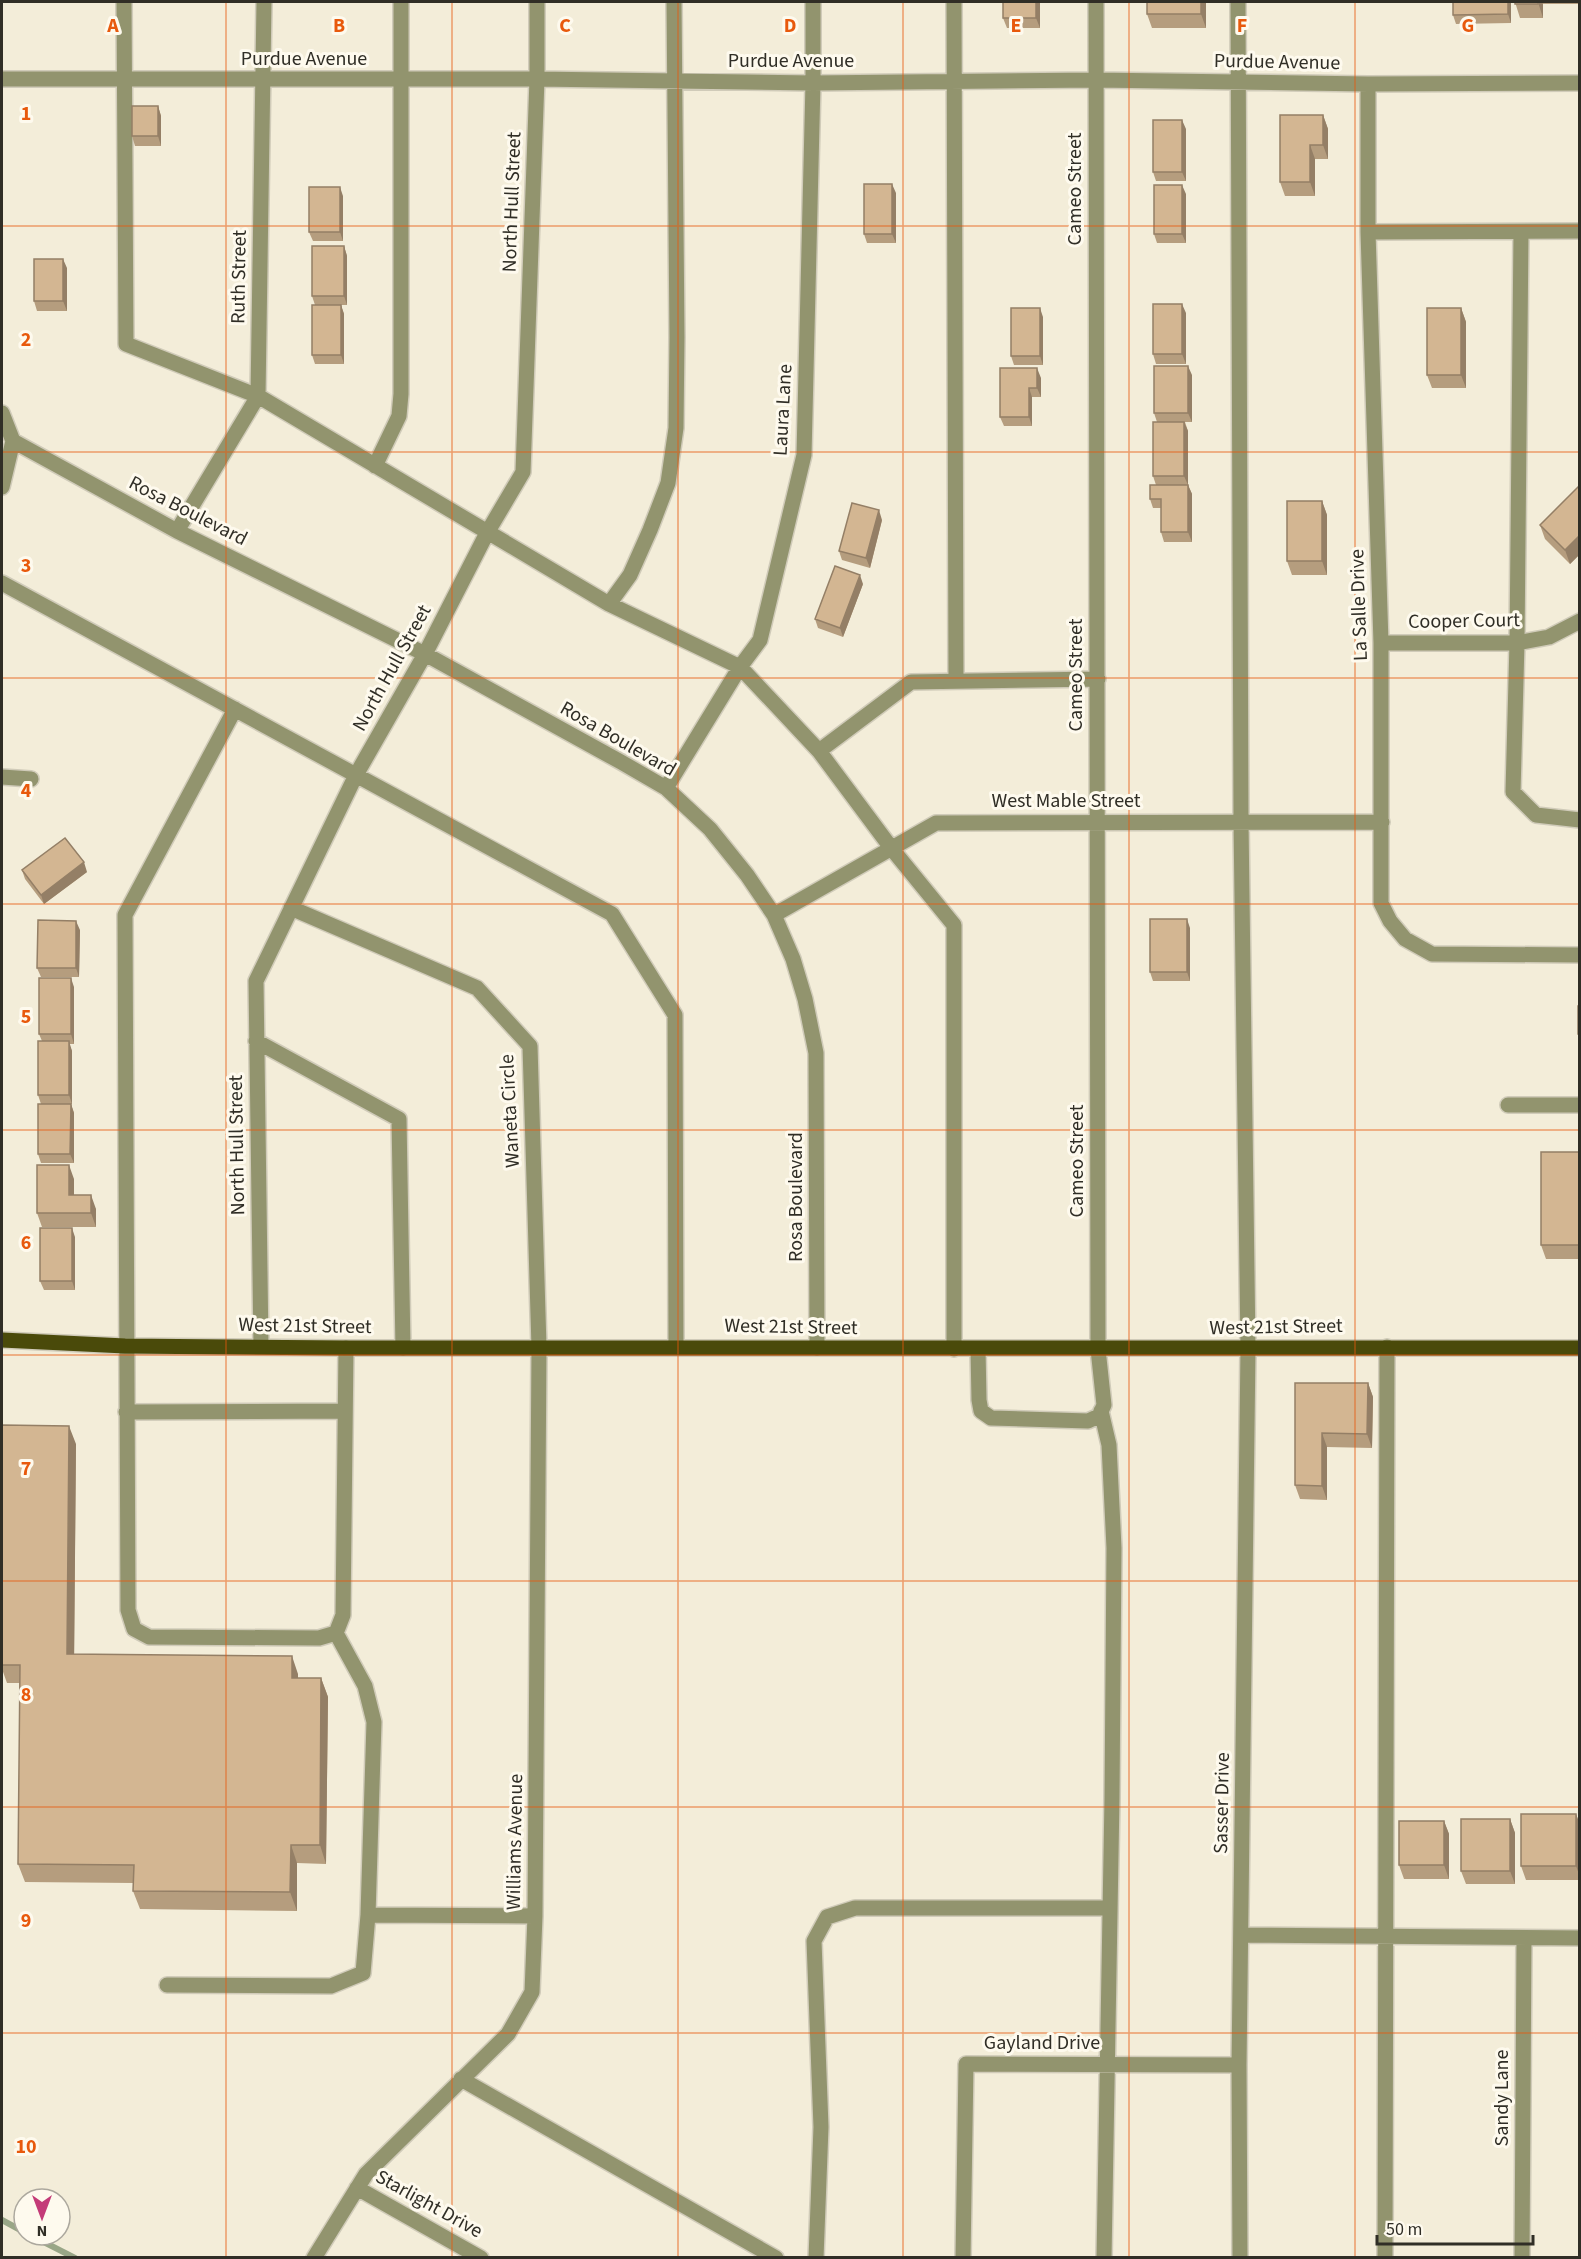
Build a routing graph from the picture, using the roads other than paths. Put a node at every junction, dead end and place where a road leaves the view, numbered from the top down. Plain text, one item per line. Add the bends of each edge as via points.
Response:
1 (124, 2) edge
2 (264, 2) edge
3 (400, 2) edge
4 (537, 2) edge
5 (674, 2) edge
6 (813, 2) edge
7 (954, 2) edge
8 (1096, 2) edge
9 (1238, 2) edge
10 (2, 79) edge
11 (401, 79) junction
12 (537, 79) junction
13 (124, 80) junction
14 (264, 80) junction
15 (1096, 80) junction
16 (674, 81) junction
17 (954, 81) junction
18 (1238, 82) junction
19 (813, 83) junction
20 (1580, 83) edge
21 (1368, 84) junction
22 (1580, 231) edge
23 (1368, 232) junction
24 (1521, 232) junction
25 (258, 396) junction
26 (2, 413) edge
27 (13, 441) junction
28 (375, 466) junction
29 (2, 487) edge
30 (177, 531) junction
31 (487, 533) junction
32 (2, 583) edge
33 (609, 604) junction
34 (1580, 621) edge
35 (1381, 643) junction
36 (1517, 643) junction
37 (425, 654) junction
38 (740, 667) junction
39 (1098, 680) junction
40 (956, 681) junction
41 (235, 709) junction
42 (819, 751) junction
43 (356, 775) junction
44 (2, 777) edge
45 (31, 779) dead end
46 (666, 788) junction
47 (1580, 820) edge
48 (1097, 822) junction
49 (1241, 822) junction
50 (1382, 822) junction
51 (892, 849) junction
52 (291, 908) junction
53 (774, 915) junction
54 (1580, 955) edge
55 (256, 1041) junction
56 (1508, 1105) dead end
57 (1580, 1105) edge
58 (2, 1340) edge
59 (125, 1346) junction
60 (261, 1346) junction
61 (676, 1346) junction
62 (540, 1347) junction
63 (1387, 1347) junction
64 (346, 1348) junction
65 (403, 1348) junction
66 (817, 1348) junction
67 (1580, 1348) edge
68 (954, 1349) junction
69 (978, 1349) junction
70 (1098, 1349) junction
71 (1248, 1349) junction
72 (1101, 1411) junction
73 (126, 1412) junction
74 (345, 1412) junction
75 (336, 1633) junction
76 (1110, 1908) junction
77 (368, 1915) junction
78 (535, 1916) junction
79 (1242, 1935) junction
80 (1386, 1935) junction
81 (1524, 1938) junction
82 (1580, 1938) edge
83 (167, 1985) dead end
84 (1106, 2064) junction
85 (1239, 2065) junction
86 (461, 2079) junction
87 (357, 2188) junction
88 (314, 2258) edge
89 (481, 2258) edge
90 (776, 2258) edge
91 (816, 2258) edge
92 (963, 2258) edge
93 (1104, 2258) edge
94 (1240, 2258) edge
95 (1385, 2258) edge
96 (1522, 2258) edge

1 - 13 street
2 - 14 street, Ruth Street
3 - 11 street
4 - 12 street, North Hull Street
5 - 16 street
6 - 19 street, Laura Lane
7 - 17 street
8 - 15 street, Cameo Street
9 - 18 street, Sasser Drive
10 - 13 street, Purdue Avenue
11 - 12 street, Purdue Avenue
11 - 14 street, Purdue Avenue
11 - 28 street via 401,394 399,416
12 - 16 street, Purdue Avenue
12 - 31 street, North Hull Street via 523,472
13 - 14 street, Purdue Avenue
13 - 25 street via 126,344
14 - 25 street, Ruth Street
15 - 17 street, Purdue Avenue
15 - 18 street, Purdue Avenue
15 - 39 street, Cameo Street
16 - 19 street, Purdue Avenue
16 - 33 street via 676,428 668,483 654,521 630,575
17 - 19 street, Purdue Avenue
17 - 40 street
18 - 21 street, Purdue Avenue
18 - 49 street, Sasser Drive
19 - 38 street, Laura Lane via 804,455 760,640
20 - 21 street, Purdue Avenue
21 - 23 street, La Salle Drive
22 - 24 street
23 - 24 street
23 - 35 street, La Salle Drive
24 - 36 street
25 - 28 street
25 - 30 street, Ruth Street
26 - 27 street
27 - 29 street
27 - 30 street, Rosa Boulevard
28 - 31 street
30 - 37 street, Rosa Boulevard
31 - 33 street
31 - 37 street, North Hull Street
32 - 41 street
33 - 38 street
34 - 36 street, Cooper Court via 1550,638
35 - 36 street, Cooper Court
35 - 50 street, La Salle Drive
36 - 47 street via 1513,792 1536,815
37 - 43 street, North Hull Street
37 - 46 street, Rosa Boulevard
38 - 42 street
38 - 46 street, Laura Lane
39 - 40 street
39 - 48 street, Cameo Street
40 - 42 street via 911,682
41 - 43 street
41 - 59 street via 125,915
42 - 51 street
43 - 52 street, North Hull Street
43 - 61 street via 612,914 675,1015
44 - 45 street
46 - 53 street, Rosa Boulevard via 710,829
48 - 49 street, West Mable Street
48 - 51 street, West Mable Street via 936,823
48 - 70 street, Cameo Street
49 - 50 street, West Mable Street
49 - 71 street, Sasser Drive
50 - 54 street, La Salle Drive via 1381,903 1405,939 1432,954
51 - 53 street, West Mable Street
51 - 68 street via 954,926
52 - 55 street, North Hull Street via 256,981
52 - 62 street, Waneta Circle via 477,988 530,1046
53 - 66 street, Rosa Boulevard via 793,959 816,1053
55 - 60 street, North Hull Street
55 - 65 street via 399,1119
56 - 57 street
58 - 59 main road, West 21st Street
59 - 60 main road, West 21st Street
59 - 73 street
60 - 64 main road, West 21st Street
61 - 62 main road, West 21st Street
61 - 66 main road, West 21st Street
62 - 65 main road, West 21st Street
62 - 78 street, Williams Avenue
63 - 67 main road, West 21st Street
63 - 71 main road, West 21st Street
63 - 80 street
64 - 65 main road, West 21st Street
64 - 74 street
66 - 68 main road, West 21st Street
68 - 69 main road, West 21st Street
69 - 70 main road, West 21st Street
69 - 72 street via 981,1412 991,1418 1088,1421
70 - 71 main road, West 21st Street
70 - 72 street, Cameo Street via 1104,1405
71 - 79 street, Sasser Drive
72 - 76 street, Cameo Street via 1109,1446 1114,1548
73 - 74 street
73 - 75 street via 128,1610 134,1629 149,1637 319,1638
74 - 75 street via 343,1615
75 - 77 street via 365,1686 374,1722
76 - 84 street, Cameo Street
76 - 91 street via 855,1908 827,1917 814,1941 821,2127
77 - 78 street
77 - 83 street via 363,1973 331,1986
78 - 86 street, Williams Avenue via 532,1992 508,2034
79 - 80 street
79 - 85 street, Sasser Drive
80 - 81 street
80 - 95 street
81 - 82 street
81 - 96 street, Sandy Lane
84 - 85 street, Gayland Drive
84 - 92 street, Gayland Drive via 966,2064
84 - 93 street, Cameo Street
85 - 94 street, Sasser Drive
86 - 87 street, Williams Avenue via 366,2174
86 - 90 street
87 - 88 street, Williams Avenue
87 - 89 street, Starlight Drive

